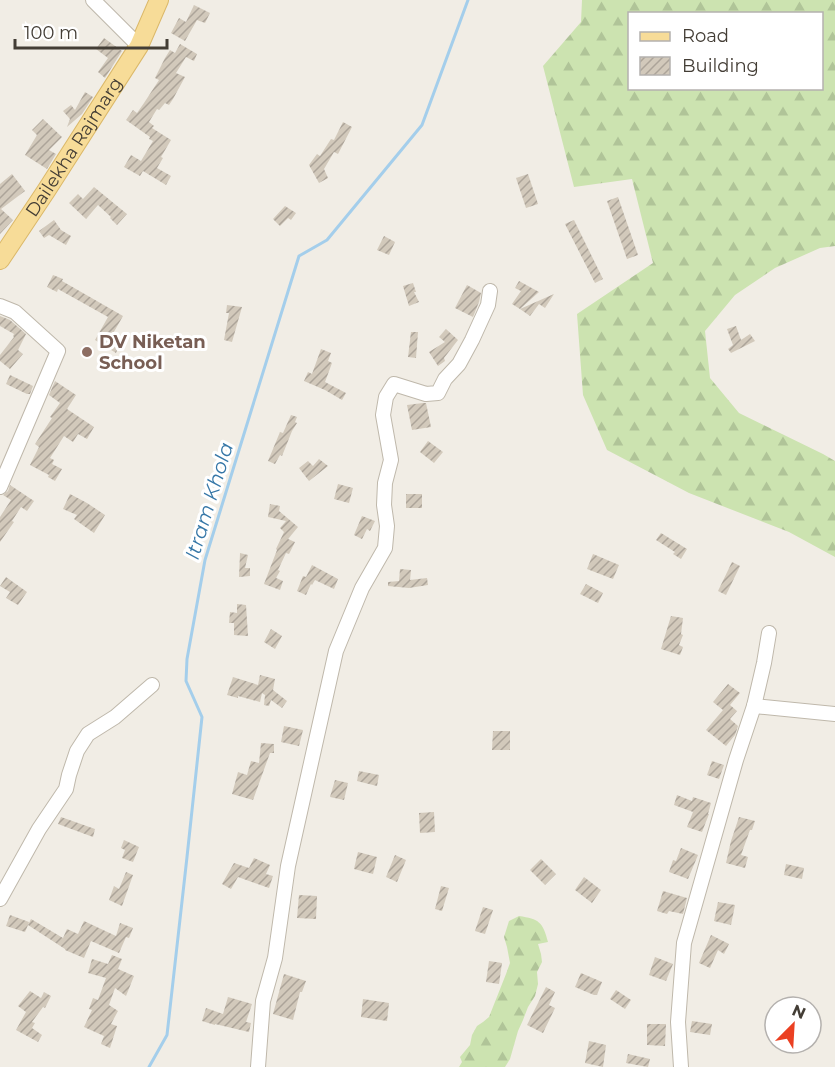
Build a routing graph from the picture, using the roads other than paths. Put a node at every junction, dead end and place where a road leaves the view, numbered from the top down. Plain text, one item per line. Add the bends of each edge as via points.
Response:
1 (93, 0) edge
2 (159, 0) edge
3 (139, 46) junction
4 (0, 260) edge
5 (490, 291) dead end
6 (0, 306) edge
7 (0, 487) edge
8 (769, 633) dead end
9 (152, 685) dead end
10 (754, 706) junction
11 (835, 714) edge
12 (0, 899) edge
13 (258, 1067) edge
14 (681, 1067) edge

1 - 3 street
2 - 3 main road, Dailekha Rajmarg
3 - 4 main road, Dailekha Rajmarg
5 - 13 street via 472,340 438,393 426,394 394,384 386,398 383,415 391,460 385,483 386,548 362,588 336,651 288,866 275,958 263,1001
6 - 7 street via 15,312 58,351
8 - 10 street
9 - 12 street via 88,734 77,752 66,789 39,828
10 - 11 street
10 - 14 street via 684,943 678,1022

